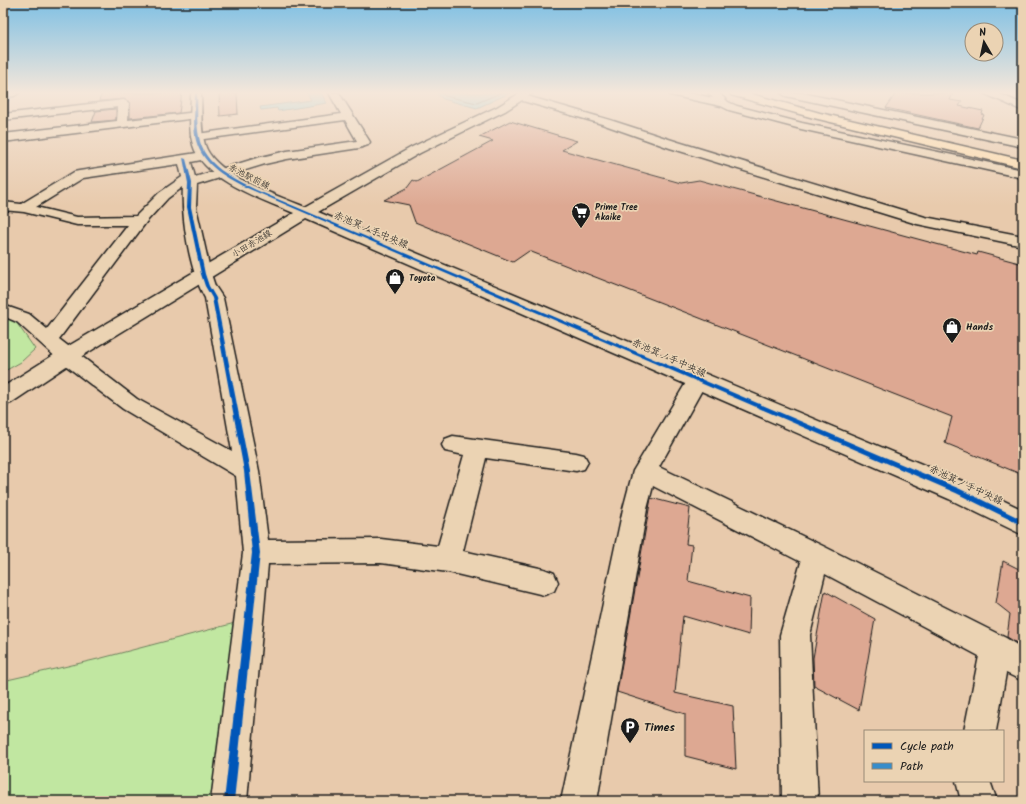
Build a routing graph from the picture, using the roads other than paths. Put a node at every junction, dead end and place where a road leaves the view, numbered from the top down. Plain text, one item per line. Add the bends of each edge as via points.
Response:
1 (67, 131) edge
2 (197, 131) edge
3 (244, 131) edge
4 (357, 131) edge
5 (455, 131) edge
6 (631, 131) edge
7 (822, 131) edge
8 (872, 131) edge
9 (936, 131) edge
10 (964, 131) edge
11 (197, 137) junction
12 (3, 138) edge
13 (1023, 143) edge
14 (1023, 149) edge
15 (192, 169) junction
16 (1022, 171) edge
17 (221, 173) junction
18 (3, 206) edge
19 (24, 208) junction
20 (305, 213) junction
21 (140, 220) junction
22 (961, 221) dead end
23 (1023, 232) edge
24 (1023, 241) edge
25 (203, 274) junction
26 (3, 310) edge
27 (48, 340) junction
28 (67, 356) junction
29 (697, 381) junction
30 (3, 397) edge
31 (453, 445) dead end
32 (477, 448) junction
33 (576, 462) dead end
34 (247, 471) junction
35 (645, 471) junction
36 (1023, 523) edge
37 (256, 553) junction
38 (816, 556) junction
39 (448, 560) junction
40 (544, 582) dead end
41 (996, 649) junction
42 (1023, 666) edge
43 (980, 730) edge
44 (973, 782) edge
45 (229, 801) edge
46 (579, 801) edge
47 (800, 801) edge
48 (979, 801) edge

1 - 12 street
2 - 11 street, 赤池駅前線
3 - 11 street
4 - 17 street via 364,142 359,144 287,155
5 - 20 street, 小田赤池線
6 - 24 street via 922,221
7 - 16 street
8 - 16 highway
9 - 14 highway
10 - 13 street
11 - 15 street, 赤池駅前線
15 - 17 street, 赤池駅前線
15 - 17 street
15 - 19 street via 79,175
15 - 21 street
15 - 25 street via 189,207
17 - 20 street, 赤池駅前線
18 - 19 street
19 - 21 street via 77,221
20 - 25 street, 小田赤池線
20 - 29 street, 赤池箕ノ手中央線
21 - 27 street via 72,312
22 - 23 street
25 - 28 street, 小田赤池線
25 - 34 street via 214,298
26 - 27 street via 23,318
27 - 28 street
28 - 30 street, 小田赤池線
28 - 34 street via 130,404
29 - 35 street
29 - 36 street, 赤池箕ノ手中央線 via 958,491
31 - 32 street
32 - 33 street
32 - 39 street
34 - 37 street
35 - 38 street
35 - 46 street via 635,509
37 - 39 street via 381,551
37 - 45 street
38 - 41 street
38 - 47 street via 794,635
39 - 40 street
41 - 42 street
41 - 43 street
44 - 48 street

